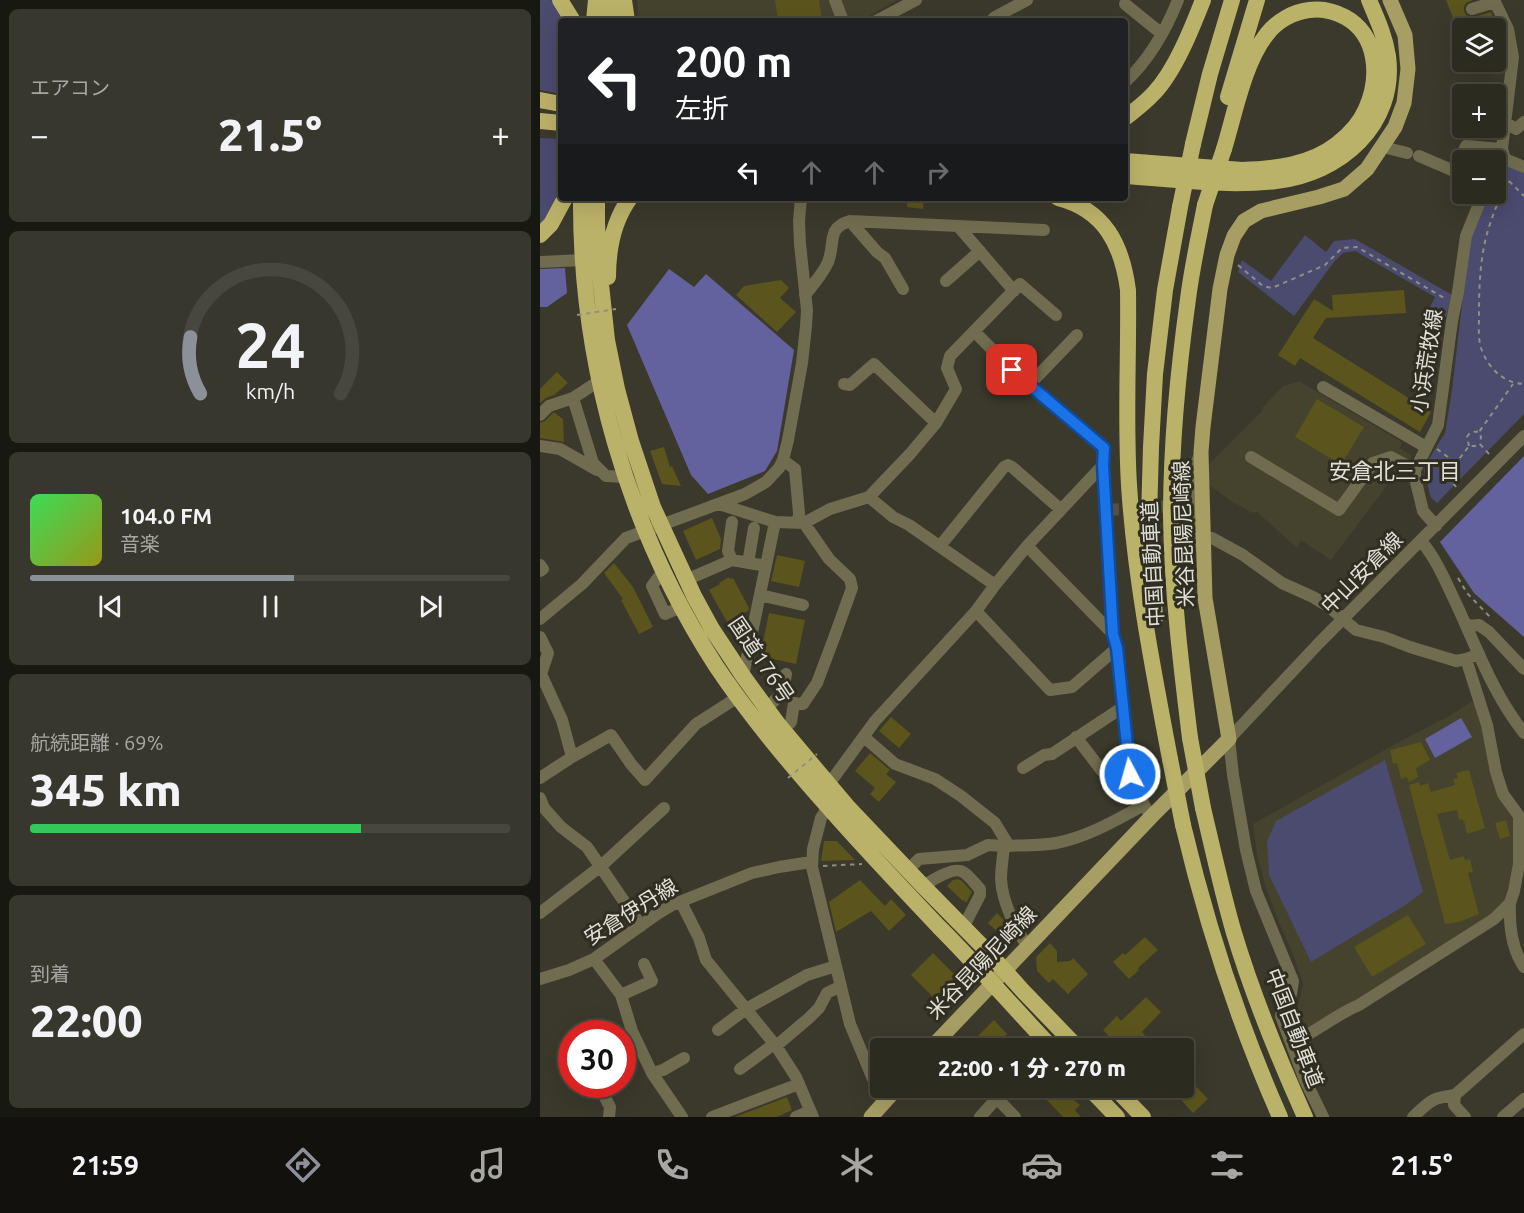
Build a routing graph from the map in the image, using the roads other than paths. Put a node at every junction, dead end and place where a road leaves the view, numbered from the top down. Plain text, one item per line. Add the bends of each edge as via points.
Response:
1 (560, 0) edge
2 (596, 0) edge
3 (612, 0) edge
4 (624, 0) edge
5 (835, 0) edge
6 (916, 0) edge
7 (1027, 0) edge
8 (1178, 0) edge
9 (1203, 0) edge
10 (1232, 0) edge
11 (1257, 0) edge
12 (1369, 0) edge
13 (1390, 0) edge
14 (1494, 1) edge
15 (1125, 4) dead end
16 (1472, 9) dead end
17 (572, 18) edge
18 (594, 18) edge
19 (610, 18) edge
20 (627, 18) edge
21 (842, 18) edge
22 (882, 18) edge
23 (994, 18) edge
24 (1162, 34) junction
25 (1518, 58) edge
26 (1128, 79) edge
27 (540, 100) edge
28 (558, 103) edge
29 (540, 109) edge
30 (558, 112) edge
31 (1128, 116) edge
32 (1506, 117) edge
33 (540, 121) edge
34 (1524, 122) edge
35 (558, 123) edge
36 (1506, 123) edge
37 (540, 132) edge
38 (558, 132) edge
39 (1383, 147) junction
40 (1220, 148) junction
41 (1464, 150) edge
42 (1485, 150) edge
43 (1506, 155) edge
44 (1128, 161) edge
45 (1524, 167) edge
46 (1452, 170) edge
47 (1128, 176) edge
48 (563, 201) edge
49 (581, 201) edge
50 (597, 201) edge
51 (628, 201) edge
52 (801, 201) edge
53 (1066, 201) edge
54 (1479, 204) edge
55 (850, 220) junction
56 (958, 226) junction
57 (1044, 230) dead end
58 (540, 235) edge
59 (980, 251) junction
60 (583, 260) junction
61 (540, 262) edge
62 (946, 281) dead end
63 (903, 288) dead end
64 (1014, 291) junction
65 (806, 295) junction
66 (1056, 315) dead end
67 (974, 331) junction
68 (1077, 335) dead end
69 (607, 339) junction
70 (599, 381) junction
71 (844, 384) dead end
72 (1029, 385) junction
73 (1323, 387) dead end
74 (573, 398) junction
75 (540, 415) edge
76 (936, 423) junction
77 (1524, 436) edge
78 (540, 446) edge
79 (1429, 447) junction
80 (1251, 457) dead end
81 (783, 460) junction
82 (1103, 465) junction
83 (1415, 470) junction
84 (606, 476) junction
85 (625, 477) junction
86 (869, 497) junction
87 (719, 504) junction
88 (1058, 507) dead end
89 (732, 522) dead end
90 (774, 522) junction
91 (801, 523) junction
92 (1436, 526) junction
93 (653, 528) junction
94 (754, 528) dead end
95 (1421, 541) junction
96 (1204, 542) junction
97 (940, 546) junction
98 (1027, 546) junction
99 (732, 560) junction
100 (748, 563) junction
101 (540, 565) edge
102 (766, 566) junction
103 (540, 571) edge
104 (686, 580) junction
105 (995, 585) junction
106 (760, 595) junction
107 (803, 605) dead end
108 (976, 611) junction
109 (1343, 619) junction
110 (540, 620) edge
111 (1467, 626) junction
112 (1113, 634) junction
113 (540, 636) edge
114 (750, 647) junction
115 (1117, 648) junction
116 (728, 653) junction
117 (1479, 654) junction
118 (1466, 659) junction
119 (1524, 669) edge
120 (786, 674) dead end
121 (744, 676) junction
122 (738, 697) junction
123 (1123, 707) junction
124 (766, 708) junction
125 (783, 730) junction
126 (1524, 732) edge
127 (864, 737) junction
128 (1076, 738) junction
129 (1229, 739) junction
130 (572, 756) junction
131 (1170, 759) junction
132 (1023, 768) dead end
133 (1130, 774) junction
134 (540, 778) edge
135 (829, 784) junction
136 (540, 798) edge
137 (664, 807) dead end
138 (828, 807) junction
139 (1147, 811) junction
140 (1006, 846) junction
141 (812, 865) junction
142 (601, 866) junction
143 (908, 870) junction
144 (923, 886) junction
145 (681, 902) junction
146 (1510, 903) junction
147 (540, 913) edge
148 (640, 926) junction
149 (964, 926) junction
150 (1028, 946) junction
151 (594, 959) junction
152 (644, 964) dead end
153 (836, 966) junction
154 (1524, 967) edge
155 (1005, 970) junction
156 (540, 979) edge
157 (992, 984) junction
158 (841, 986) junction
159 (621, 995) junction
160 (746, 1009) junction
161 (625, 1020) edge
162 (718, 1030) dead end
163 (1524, 1034) edge
164 (946, 1038) edge
165 (1043, 1038) edge
166 (1069, 1038) edge
167 (1291, 1043) junction
168 (775, 1045) junction
169 (636, 1048) edge
170 (684, 1058) dead end
171 (740, 1069) dead end
172 (652, 1073) junction
173 (799, 1084) junction
174 (1455, 1095) junction
175 (605, 1098) edge
176 (888, 1098) edge
177 (997, 1098) joint
178 (1099, 1098) edge
179 (1125, 1098) edge
180 (1524, 1099) edge
181 (883, 1103) junction
182 (812, 1114) edge
183 (609, 1117) edge
184 (682, 1117) edge
185 (712, 1117) edge
186 (795, 1117) edge
187 (871, 1117) edge
188 (980, 1117) edge
189 (1015, 1117) edge
190 (1117, 1117) edge
191 (1143, 1117) edge
192 (1280, 1117) edge
193 (1305, 1117) edge
194 (1323, 1117) edge
195 (1413, 1117) edge
196 (1465, 1117) edge
197 (1503, 1117) edge

1 - 17 highway
2 - 18 highway
3 - 19 highway
4 - 20 highway
5 - 21 street
6 - 22 street
7 - 23 street
8 - 24 street
9 - 31 highway via 1170,73
10 - 131 highway, 中国自動車道, bridge via 1210,74 1180,207 1155,374 1149,518 1159,672
11 - 40 highway, 中国自動車道 via 1234,76
12 - 47 highway via 1385,43 1388,81 1375,123 1333,164 1276,181 1232,183
13 - 39 main road, 米谷昆陽尼崎線 via 1405,34 1408,69 1404,103
14 - 16 street
14 - 25 street
15 - 24 street
24 - 26 street
25 - 32 street
27 - 28 highway
29 - 30 highway
33 - 35 highway
34 - 36 street via 1516,129
37 - 38 highway
39 - 46 street
39 - 96 main road, 米谷昆陽尼崎線 via 1367,169 1344,189 1261,211 1244,221 1234,236 1218,301 1203,427
40 - 44 highway via 1257,49 1277,23 1304,10 1324,10 1353,22 1362,31 1374,60 1371,94 1359,122 1329,149 1299,163 1259,169
40 - 193 highway, 中国自動車道, bridge via 1205,205 1178,374 1171,517 1174,594 1190,738 1216,868 1258,1005
41 - 42 street via 1466,146
43 - 45 street
48 - 58 highway
49 - 60 highway, 国道176号
50 - 69 highway, 国道176号
51 - 69 highway via 617,222 611,249
52 - 65 street via 800,244
53 - 131 highway via 1105,226 1125,272 1129,486 1144,621
54 - 79 street, 小浜荒牧線 via 1466,236 1438,425
55 - 56 street
55 - 63 street via 885,258
55 - 65 street via 836,228 829,261
56 - 57 street
56 - 59 street
59 - 62 street
59 - 64 street
60 - 61 street
60 - 70 highway, 国道176号
64 - 66 street via 1020,284
64 - 67 street
65 - 81 street via 803,353
67 - 72 street
67 - 76 street via 950,356 947,368 956,389
68 - 72 street
69 - 93 highway, 国道176号 via 631,441 653,507
70 - 74 street
70 - 85 highway, 国道176号
71 - 76 street via 850,385 874,364
72 - 82 street via 1104,448
73 - 79 street
74 - 75 street via 549,406
74 - 84 street via 593,463
76 - 86 street
77 - 92 street, 中山安倉線
78 - 84 street via 560,449
79 - 83 street, 小浜荒牧線
80 - 83 street via 1338,510 1373,463 1390,457
81 - 87 street via 760,487
81 - 91 street via 795,469
82 - 98 street
82 - 112 street
83 - 92 street via 1423,511
84 - 85 street
85 - 93 highway, 国道176号
86 - 91 street
86 - 97 street
87 - 90 street
87 - 93 street
88 - 97 street via 1008,465
89 - 99 street via 728,551
90 - 91 street
90 - 102 street
91 - 125 street via 850,579 852,588 817,683 803,704 794,703 791,722
92 - 95 street, 中山安倉線
93 - 104 highway, 国道176号
93 - 110 street via 626,538
93 - 122 highway, 国道176号 via 663,571 681,607
94 - 100 street
95 - 109 street, 中山安倉線
95 - 111 street
96 - 109 street via 1212,538 1243,555
96 - 129 main road, 米谷昆陽尼崎線 via 1205,598
97 - 105 street
98 - 105 street
98 - 112 street
99 - 100 street
99 - 104 street
100 - 102 street
101 - 103 street
102 - 106 street
104 - 116 highway, 国道176号
105 - 108 street
106 - 107 street
106 - 114 street
108 - 115 street via 1050,690 1072,687
108 - 127 street
109 - 118 street via 1356,630 1456,661
109 - 129 street, 中山安倉線
111 - 117 street
111 - 119 street via 1479,625 1489,632
112 - 115 street
113 - 130 street via 548,653 541,674 562,720
114 - 116 street
114 - 121 street
115 - 123 street
116 - 121 highway, 国道176号
117 - 118 street
117 - 126 street via 1511,716
118 - 146 street via 1487,724 1503,794 1518,816 1519,864
120 - 124 street via 782,694
121 - 124 highway, 国道176号
122 - 130 street via 696,724 645,780 611,735
122 - 138 highway, 国道176号
123 - 128 street
123 - 133 street
124 - 125 highway, 国道176号
125 - 135 highway, 国道176号
127 - 135 street
127 - 140 street via 895,764 935,779 961,796 995,823
128 - 132 street
128 - 133 street via 1102,771
129 - 139 main road, 米谷昆陽尼崎線
129 - 167 street via 1256,891 1293,981 1281,1016
130 - 134 street
131 - 192 highway, 中国自動車道, bridge via 1215,948
133 - 139 street
135 - 138 street
135 - 143 highway, 国道176号
136 - 142 street via 561,827 587,847
137 - 142 street
138 - 141 street via 820,818
138 - 157 highway, 国道176号
139 - 140 street via 1075,839
139 - 150 main road, 米谷昆陽尼崎線
140 - 143 street via 988,844 967,855 919,859
140 - 150 street via 1001,881 1008,910
141 - 145 street, 安倉伊丹線 via 752,873
141 - 153 street
142 - 147 street
142 - 148 street
143 - 144 highway, 国道176号
144 - 149 highway, 国道176号
144 - 149 street via 956,870 963,872 980,889
145 - 148 street, 安倉伊丹線
145 - 160 street via 706,960
146 - 154 street via 1509,926
146 - 167 street via 1484,926
148 - 151 street, 安倉伊丹線
149 - 155 highway, 国道176号
150 - 155 main road, 米谷昆陽尼崎線
151 - 156 street, 安倉伊丹線
151 - 159 street
152 - 159 street via 652,981
153 - 158 street
153 - 160 street via 807,975
155 - 157 main road, 米谷昆陽尼崎線
155 - 166 highway, 国道176号
157 - 164 main road, 米谷昆陽尼崎線
157 - 165 highway, 国道176号
158 - 168 street via 828,993 814,1013
158 - 181 street via 850,1024
159 - 161 street
160 - 162 street
160 - 168 street
163 - 174 street
167 - 194 street
168 - 171 street
168 - 173 street
169 - 172 street
170 - 172 street
172 - 184 street
173 - 182 street
173 - 185 street
174 - 195 street via 1431,1100
174 - 196 street via 1454,1105
175 - 183 street
176 - 181 main road
177 - 188 street
177 - 189 street
178 - 190 highway
179 - 191 highway
180 - 197 street
181 - 187 main road
182 - 186 street

